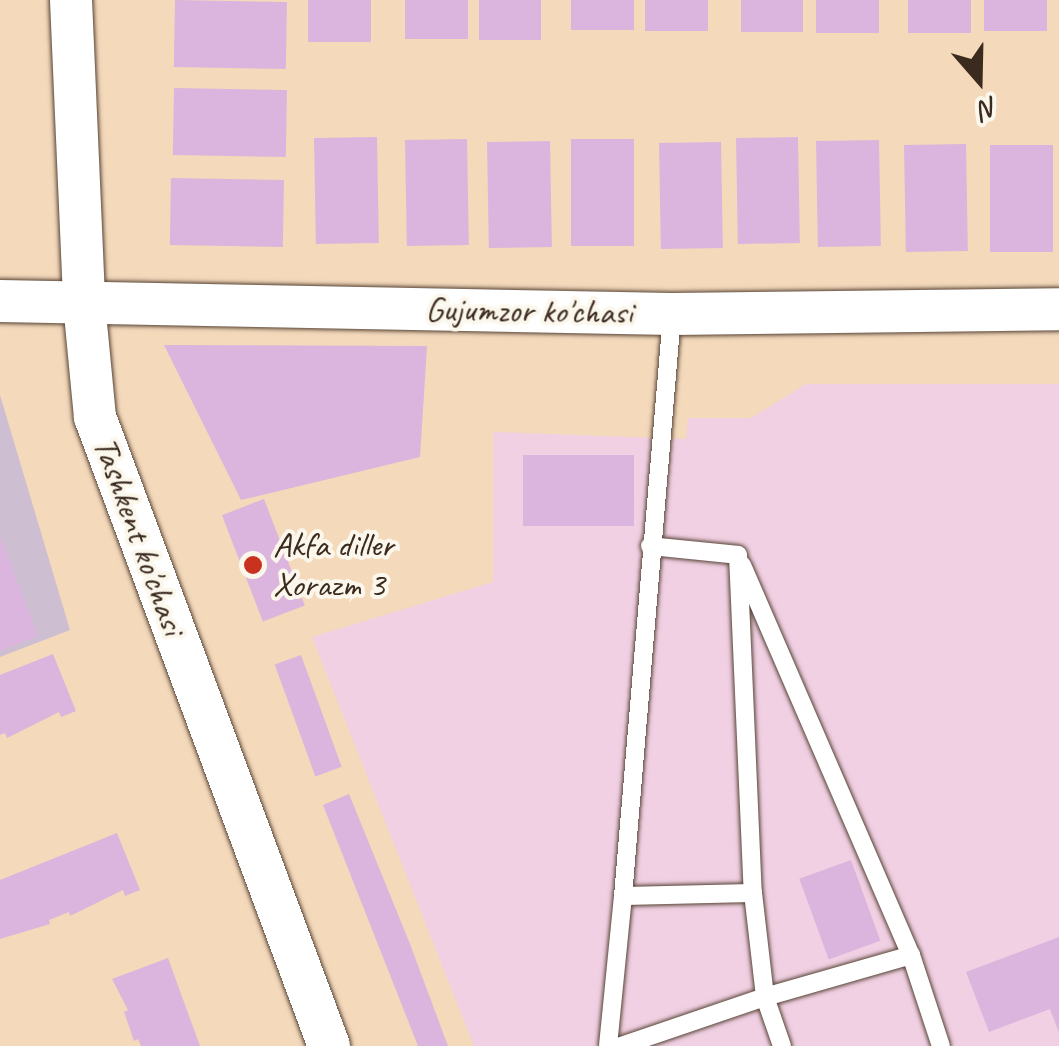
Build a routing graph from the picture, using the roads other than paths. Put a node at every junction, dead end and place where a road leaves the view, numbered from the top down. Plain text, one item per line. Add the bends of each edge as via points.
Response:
1 (70, 0) edge
2 (0, 301) edge
3 (84, 303) junction
4 (1059, 308) edge
5 (672, 314) junction
6 (650, 546) junction
7 (738, 555) junction
8 (753, 893) junction
9 (623, 896) junction
10 (911, 955) junction
11 (765, 998) junction
12 (329, 1046) edge
13 (608, 1046) edge
14 (620, 1046) edge
15 (782, 1046) edge
16 (940, 1046) edge

1 - 3 street, Tashkent ko'chasi
2 - 3 street, Gujumzor ko'chasi
3 - 5 street, Gujumzor ko'chasi
3 - 12 street, Tashkent ko'chasi via 95,417
4 - 5 street, Gujumzor ko'chasi
5 - 6 lane
6 - 7 lane
6 - 9 lane
7 - 8 lane
7 - 10 lane
8 - 9 lane
8 - 11 lane
9 - 13 lane
10 - 11 lane
10 - 16 lane
11 - 14 lane
11 - 15 lane

